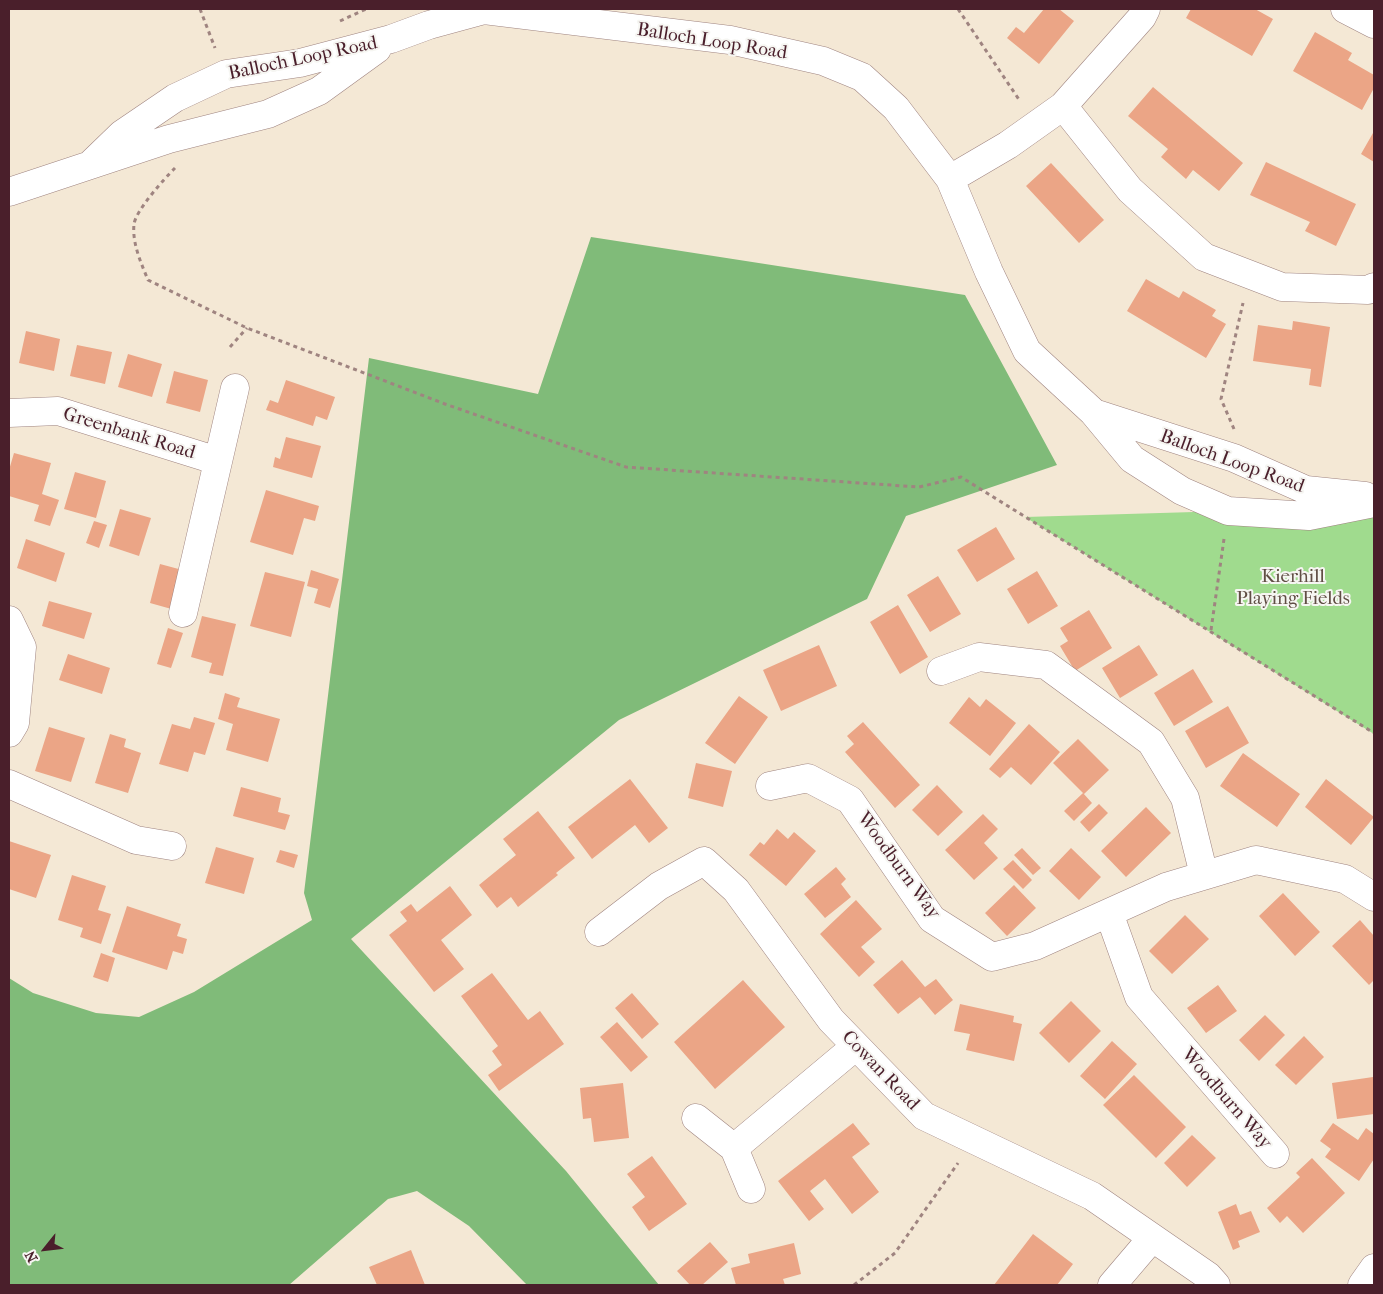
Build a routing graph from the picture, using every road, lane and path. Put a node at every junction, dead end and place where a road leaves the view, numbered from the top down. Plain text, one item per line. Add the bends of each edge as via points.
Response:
1 (958, 9) edge
2 (1146, 9) edge
3 (1345, 9) edge
4 (484, 10) edge
5 (1374, 24) edge
6 (391, 39) junction
7 (1063, 106) junction
8 (1036, 125) junction
9 (92, 163) junction
10 (178, 165) dead end
11 (950, 179) junction
12 (9, 192) edge
13 (1374, 288) edge
14 (246, 328) junction
15 (230, 347) dead end
16 (235, 388) dead end
17 (1093, 412) junction
18 (9, 413) edge
19 (218, 461) junction
20 (1374, 497) edge
21 (1374, 503) edge
22 (183, 613) dead end
23 (9, 620) edge
24 (941, 671) dead end
25 (9, 733) edge
26 (1374, 733) edge
27 (9, 784) edge
28 (770, 786) dead end
29 (172, 846) dead end
30 (1204, 876) junction
31 (1374, 897) edge
32 (1109, 913) junction
33 (600, 932) dead end
34 (856, 1046) junction
35 (696, 1118) dead end
36 (974, 1140) junction
37 (734, 1148) junction
38 (1275, 1154) dead end
39 (751, 1189) dead end
40 (1152, 1238) junction
41 (1374, 1268) edge
42 (854, 1285) edge
43 (1112, 1285) edge
44 (1216, 1285) edge
45 (1362, 1285) edge

1 - 8 path
2 - 7 street
3 - 5 street
4 - 6 street, Balloch Loop Road
4 - 11 street, Balloch Loop Road via 730,40 823,61 862,77 896,108
6 - 9 street, Balloch Loop Road via 319,91 268,114 218,125
6 - 9 street, Balloch Loop Road via 300,63 226,74 175,98 122,134
7 - 8 street
7 - 13 street via 1130,190 1204,257 1282,287
8 - 11 street
9 - 12 street, Balloch Loop Road
10 - 14 path via 158,185 134,223 137,252 148,280
11 - 17 street, Balloch Loop Road via 1027,351
14 - 15 path
14 - 26 path via 445,404 626,467 919,488 961,477
16 - 19 street
17 - 20 street, Balloch Loop Road via 1234,458 1306,490
17 - 21 street, Balloch Loop Road via 1132,458 1182,491 1228,511 1309,516
18 - 19 street, Greenbank Road via 58,411
19 - 22 street
23 - 25 street via 22,647 15,723
24 - 30 street via 979,657 1046,665 1151,742 1185,798
27 - 29 street via 136,840
28 - 32 street, Woodburn Way via 808,778 850,800 932,918 992,957 1035,946
30 - 31 street, Woodburn Way via 1256,860 1345,880
30 - 32 street, Woodburn Way via 1166,887
32 - 38 street, Woodburn Way via 1138,997
33 - 34 street, Cowan Road via 659,886 704,862 736,890 831,1020
34 - 36 street, Cowan Road via 924,1116
34 - 37 street
35 - 37 street
36 - 40 street, Cowan Road via 1092,1196
36 - 42 path via 895,1253
37 - 39 street
40 - 43 street
40 - 44 street, Cowan Road via 1208,1276
41 - 45 street

